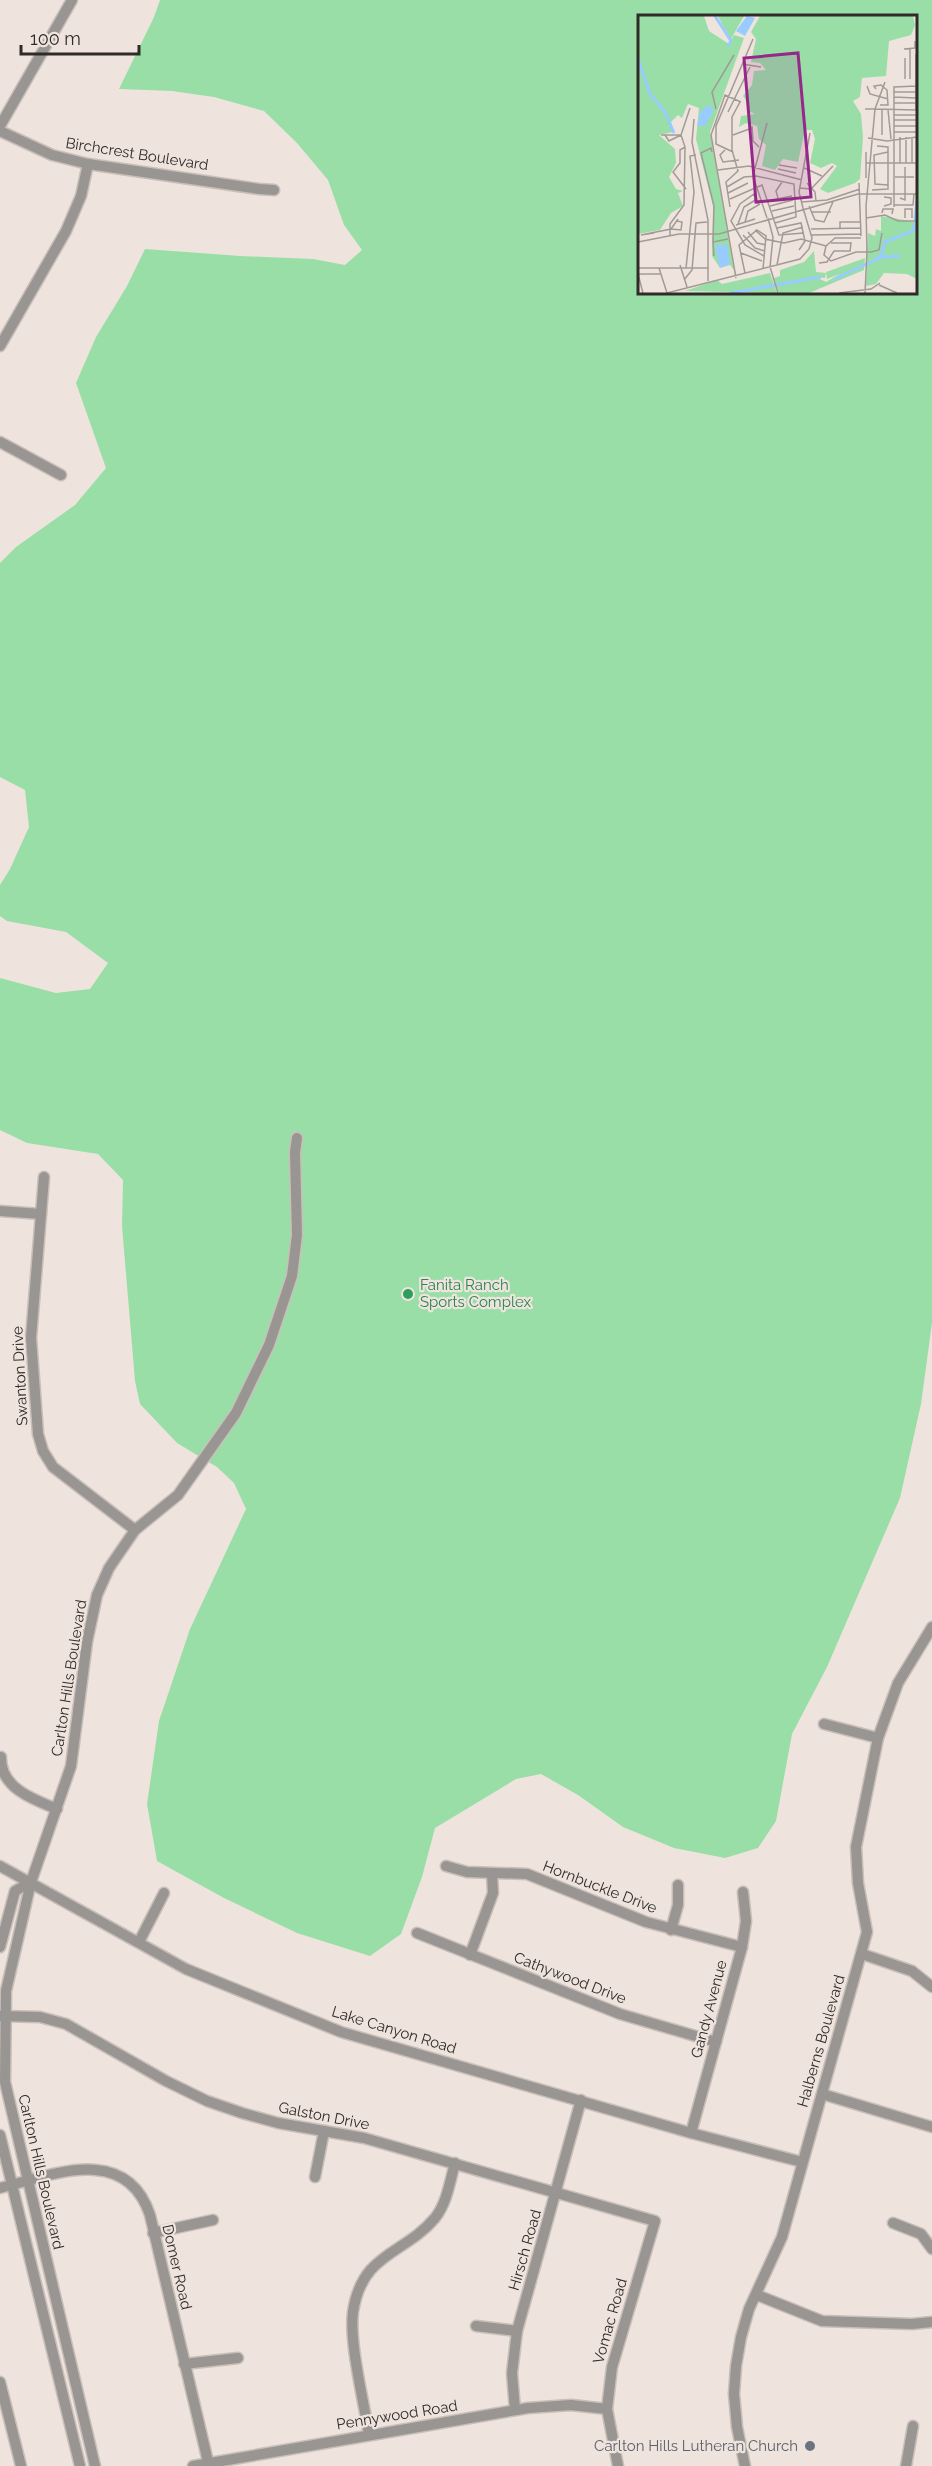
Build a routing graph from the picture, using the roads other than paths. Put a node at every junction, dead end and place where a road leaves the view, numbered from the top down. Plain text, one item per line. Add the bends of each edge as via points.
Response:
1 (72, 0) edge
2 (0, 126) edge
3 (0, 131) edge
4 (88, 164) junction
5 (274, 190) dead end
6 (0, 346) edge
7 (0, 442) edge
8 (61, 476) dead end
9 (297, 1138) dead end
10 (44, 1177) dead end
11 (0, 1210) edge
12 (41, 1214) junction
13 (135, 1530) junction
14 (932, 1627) edge
15 (824, 1724) dead end
16 (878, 1738) junction
17 (1, 1757) edge
18 (57, 1809) junction
19 (0, 1866) edge
20 (446, 1866) dead end
21 (492, 1874) junction
22 (31, 1882) junction
23 (678, 1886) dead end
24 (743, 1892) dead end
25 (164, 1893) dead end
26 (671, 1930) junction
27 (417, 1933) dead end
28 (140, 1942) junction
29 (0, 1947) edge
30 (742, 1947) junction
31 (861, 1954) junction
32 (470, 1955) junction
33 (932, 1987) edge
34 (2, 2015) edge
35 (716, 2042) junction
36 (822, 2094) junction
37 (581, 2100) junction
38 (932, 2127) edge
39 (324, 2132) junction
40 (691, 2133) junction
41 (0, 2135) edge
42 (802, 2162) junction
43 (456, 2163) junction
44 (315, 2177) dead end
45 (28, 2181) junction
46 (12, 2185) junction
47 (0, 2188) edge
48 (557, 2192) junction
49 (213, 2220) dead end
50 (655, 2221) joint
51 (893, 2223) dead end
52 (153, 2233) junction
53 (932, 2249) edge
54 (757, 2295) junction
55 (932, 2322) edge
56 (476, 2326) dead end
57 (517, 2331) junction
58 (238, 2358) dead end
59 (184, 2364) junction
60 (0, 2382) edge
61 (607, 2409) junction
62 (515, 2410) junction
63 (4, 2414) edge
64 (913, 2426) dead end
65 (369, 2435) junction
66 (209, 2464) edge
67 (21, 2466) edge
68 (80, 2466) edge
69 (95, 2466) edge
70 (193, 2466) edge
71 (618, 2466) edge
72 (745, 2466) edge
73 (906, 2466) edge

1 - 2 street
3 - 4 street, Birchcrest Boulevard via 52,155
4 - 5 street, Birchcrest Boulevard
4 - 6 street via 81,196 66,231
7 - 8 street
9 - 13 street, Carlton Hills Boulevard via 297,1234 292,1276 269,1345 236,1413 178,1495
10 - 12 street, Swanton Drive
11 - 12 street
12 - 13 street, Swanton Drive via 31,1338 39,1441 53,1467
13 - 18 street, Carlton Hills Boulevard via 109,1568 97,1595 71,1766
14 - 16 street, Halberns Boulevard via 898,1683
15 - 16 street
16 - 31 street, Halberns Boulevard via 856,1842 867,1932
17 - 18 street via 4,1777 18,1791
18 - 22 street, Carlton Hills Boulevard
19 - 22 street, Lake Canyon Road
20 - 21 street, Hornbuckle Drive
21 - 26 street, Hornbuckle Drive via 513,1872 533,1876
21 - 32 street via 493,1893
22 - 28 street, Lake Canyon Road
22 - 29 street, Carlton Hills Boulevard via 15,1892
22 - 34 street, Carlton Hills Boulevard
23 - 26 street
24 - 30 street, Gandy Avenue via 746,1921
25 - 28 street
26 - 30 street, Hornbuckle Drive
27 - 32 street, Cathywood Drive
28 - 37 street, Lake Canyon Road via 186,1969 341,2032
30 - 35 street, Gandy Avenue
31 - 33 street via 912,1971
31 - 36 street, Halberns Boulevard
32 - 35 street, Cathywood Drive via 620,2014
34 - 39 street, Galston Drive via 57,2021 207,2101 270,2121
34 - 45 street, Carlton Hills Boulevard via 5,2082
35 - 40 street, Gandy Avenue
36 - 38 street
36 - 42 street, Halberns Boulevard
37 - 40 street, Lake Canyon Road
37 - 48 street, Hirsch Road
39 - 43 street, Galston Drive via 364,2138
39 - 44 street
40 - 42 street, Lake Canyon Road
41 - 46 street, Carlton Hills Boulevard
42 - 54 street, Halberns Boulevard via 782,2237
43 - 48 street, Galston Drive
43 - 65 street via 438,2213 418,2234 380,2260 366,2277 356,2302 353,2332
45 - 46 street, Domer Road
45 - 52 street, Domer Road via 84,2169 116,2174 144,2200
45 - 69 street, Carlton Hills Boulevard
46 - 47 street, Domer Road
46 - 68 street, Carlton Hills Boulevard
48 - 50 street, Galston Drive
48 - 57 street, Hirsch Road
49 - 52 street
50 - 61 street, Vomac Road via 614,2356
51 - 53 street via 921,2234
52 - 59 street, Domer Road
54 - 55 street via 822,2321
54 - 72 street, Halberns Boulevard via 741,2337 735,2378 735,2411
56 - 57 street
57 - 62 street, Hirsch Road via 512,2373
58 - 59 street
59 - 66 street, Domer Road
60 - 63 street
61 - 62 street, Pennywood Road via 571,2405
61 - 71 street, Vomac Road
62 - 65 street, Pennywood Road
63 - 67 street
64 - 73 street
65 - 66 street, Pennywood Road
66 - 70 street, Pennywood Road

